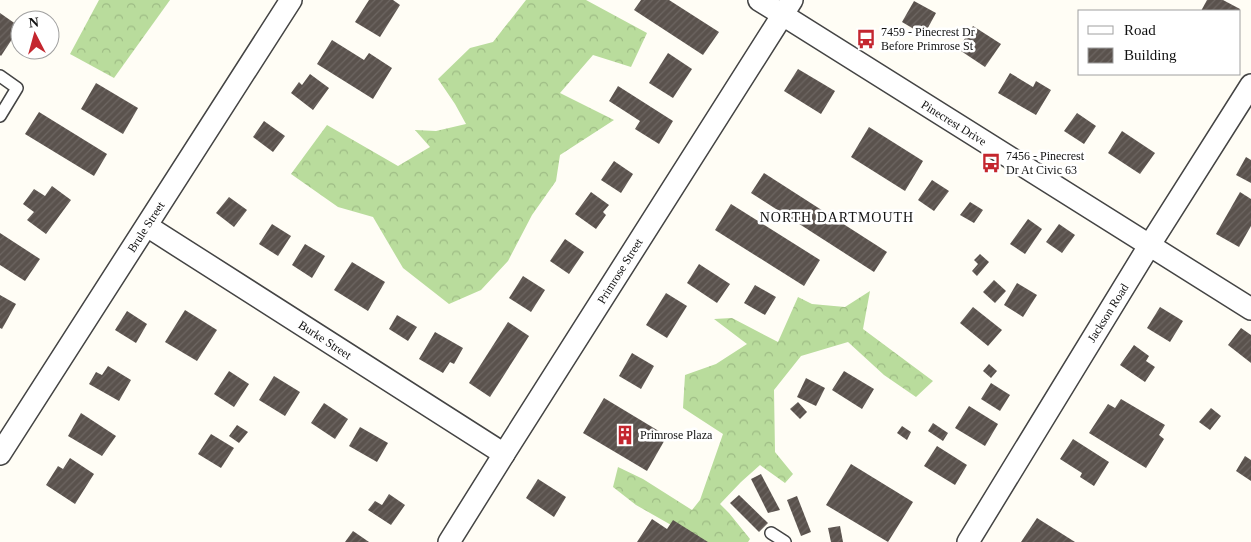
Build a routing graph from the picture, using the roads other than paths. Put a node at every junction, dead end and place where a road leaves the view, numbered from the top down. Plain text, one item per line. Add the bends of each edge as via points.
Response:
1 (291, 0) edge
2 (759, 0) edge
3 (788, 8) edge
4 (0, 76) edge
5 (1251, 85) edge
6 (0, 116) edge
7 (147, 226) junction
8 (1149, 246) junction
9 (1251, 309) edge
10 (0, 454) edge
11 (504, 454) junction
12 (771, 533) dead end
13 (449, 542) edge
14 (785, 542) edge
15 (968, 542) edge

1 - 7 street, Brule Street
2 - 3 street, Pinecrest Drive
3 - 8 street, Pinecrest Drive
3 - 11 street, Primrose Street
4 - 6 lane via 17,88
5 - 8 street, Jackson Road
7 - 10 street, Brule Street
7 - 11 street, Burke Street
8 - 9 street, Pinecrest Drive
8 - 15 street, Jackson Road
11 - 13 street, Primrose Street
12 - 14 lane

